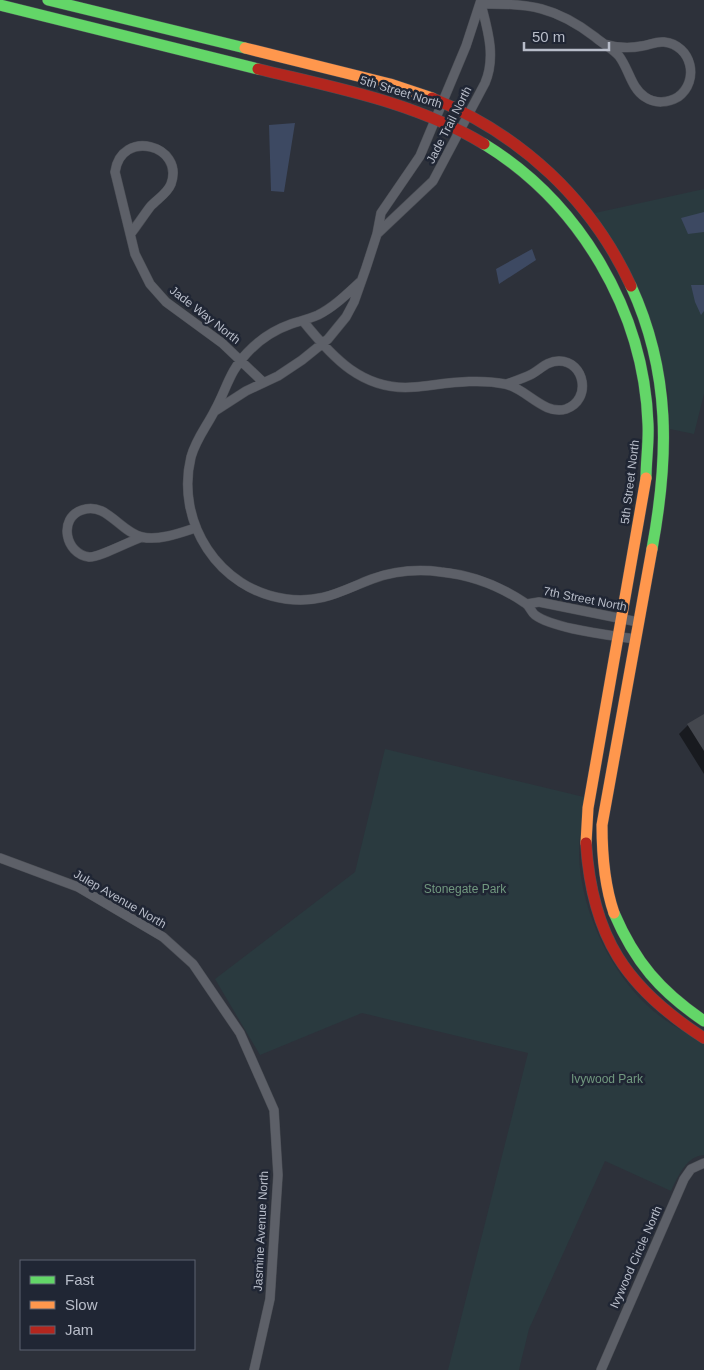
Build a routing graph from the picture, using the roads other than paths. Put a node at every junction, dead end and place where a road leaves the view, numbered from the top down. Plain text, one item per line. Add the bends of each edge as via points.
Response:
1 (48, 0) edge
2 (481, 2) edge
3 (0, 5) edge
4 (604, 44) junction
5 (443, 101) junction
6 (469, 114) junction
7 (436, 117) junction
8 (461, 128) junction
9 (132, 232) junction
10 (377, 234) junction
11 (360, 282) junction
12 (303, 321) junction
13 (322, 344) junction
14 (240, 360) junction
15 (263, 382) junction
16 (507, 384) junction
17 (215, 411) junction
18 (195, 528) junction
19 (142, 537) junction
20 (527, 604) junction
21 (622, 618) junction
22 (638, 622) junction
23 (619, 636) junction
24 (634, 639) junction
25 (0, 858) edge
26 (193, 964) joint
27 (704, 1020) edge
28 (704, 1038) edge
29 (704, 1163) edge
30 (254, 1370) edge
31 (601, 1370) edge

1 - 5 street, 5th Street North via 390,84
2 - 4 street via 521,4 549,10 572,21
2 - 5 street, Jade Trail North
2 - 6 street, Jade Trail North via 490,45 490,62 487,78
3 - 7 street, 5th Street North via 392,102
4 - 4 street via 618,56 637,90 648,99 667,102 687,87 690,63 675,45 657,42 623,48
5 - 6 street, 5th Street North
5 - 7 street, Jade Trail North
6 - 8 street, Jade Trail North
6 - 22 street, 5th Street North via 531,154 579,202 621,264 646,322 661,386 664,458
7 - 8 street, 5th Street North
7 - 10 street, Jade Trail North via 414,167 380,213
8 - 10 street, Jade Trail North via 429,187
8 - 21 street, 5th Street North via 523,169 543,186 577,225 612,281 634,337 646,390 649,450
9 - 9 street, Jade Way North via 171,183 168,159 150,146 137,146 126,151 115,168 116,184
9 - 14 street, Jade Way North via 137,260 155,290
10 - 11 street, Jade Trail North
11 - 12 street, Jade Trail North via 329,308
11 - 13 street, Jade Trail North via 351,309
12 - 13 street
12 - 14 street, Jade Trail North via 272,333
13 - 15 street, Jade Trail North via 296,365
13 - 16 street via 353,372 379,384 409,388 464,381
14 - 15 street, Jade Way North
14 - 17 street, Jade Trail North via 227,380
15 - 17 street, Jade Trail North
16 - 16 street via 558,410 576,402 583,387 577,370 561,361 550,362
17 - 18 street, Jade Trail North via 197,440 190,463 188,494
18 - 19 street
18 - 20 street, 7th Street North via 209,553 228,573 250,588 278,598 318,599 372,579 433,571 479,580
19 - 19 street via 122,528 105,512 93,508 78,512 67,529 68,541 74,549 90,557
20 - 21 street, 7th Street North via 539,602
20 - 23 street, 7th Street North via 534,615 551,622
21 - 22 street, 7th Street North
21 - 23 street, 5th Street North
22 - 24 street, 5th Street North
23 - 24 street, 7th Street North
23 - 28 street, 5th Street North via 588,808 586,854 590,888 607,939 628,974 656,1006
24 - 27 street, 5th Street North via 602,825 604,876 614,914 637,959 670,997
25 - 26 street, Julep Avenue North via 78,887 146,926
26 - 30 street, Jasmine Avenue North via 240,1033 274,1110 278,1175 270,1299
29 - 31 street, Ivywood Circle North via 691,1169 684,1179

